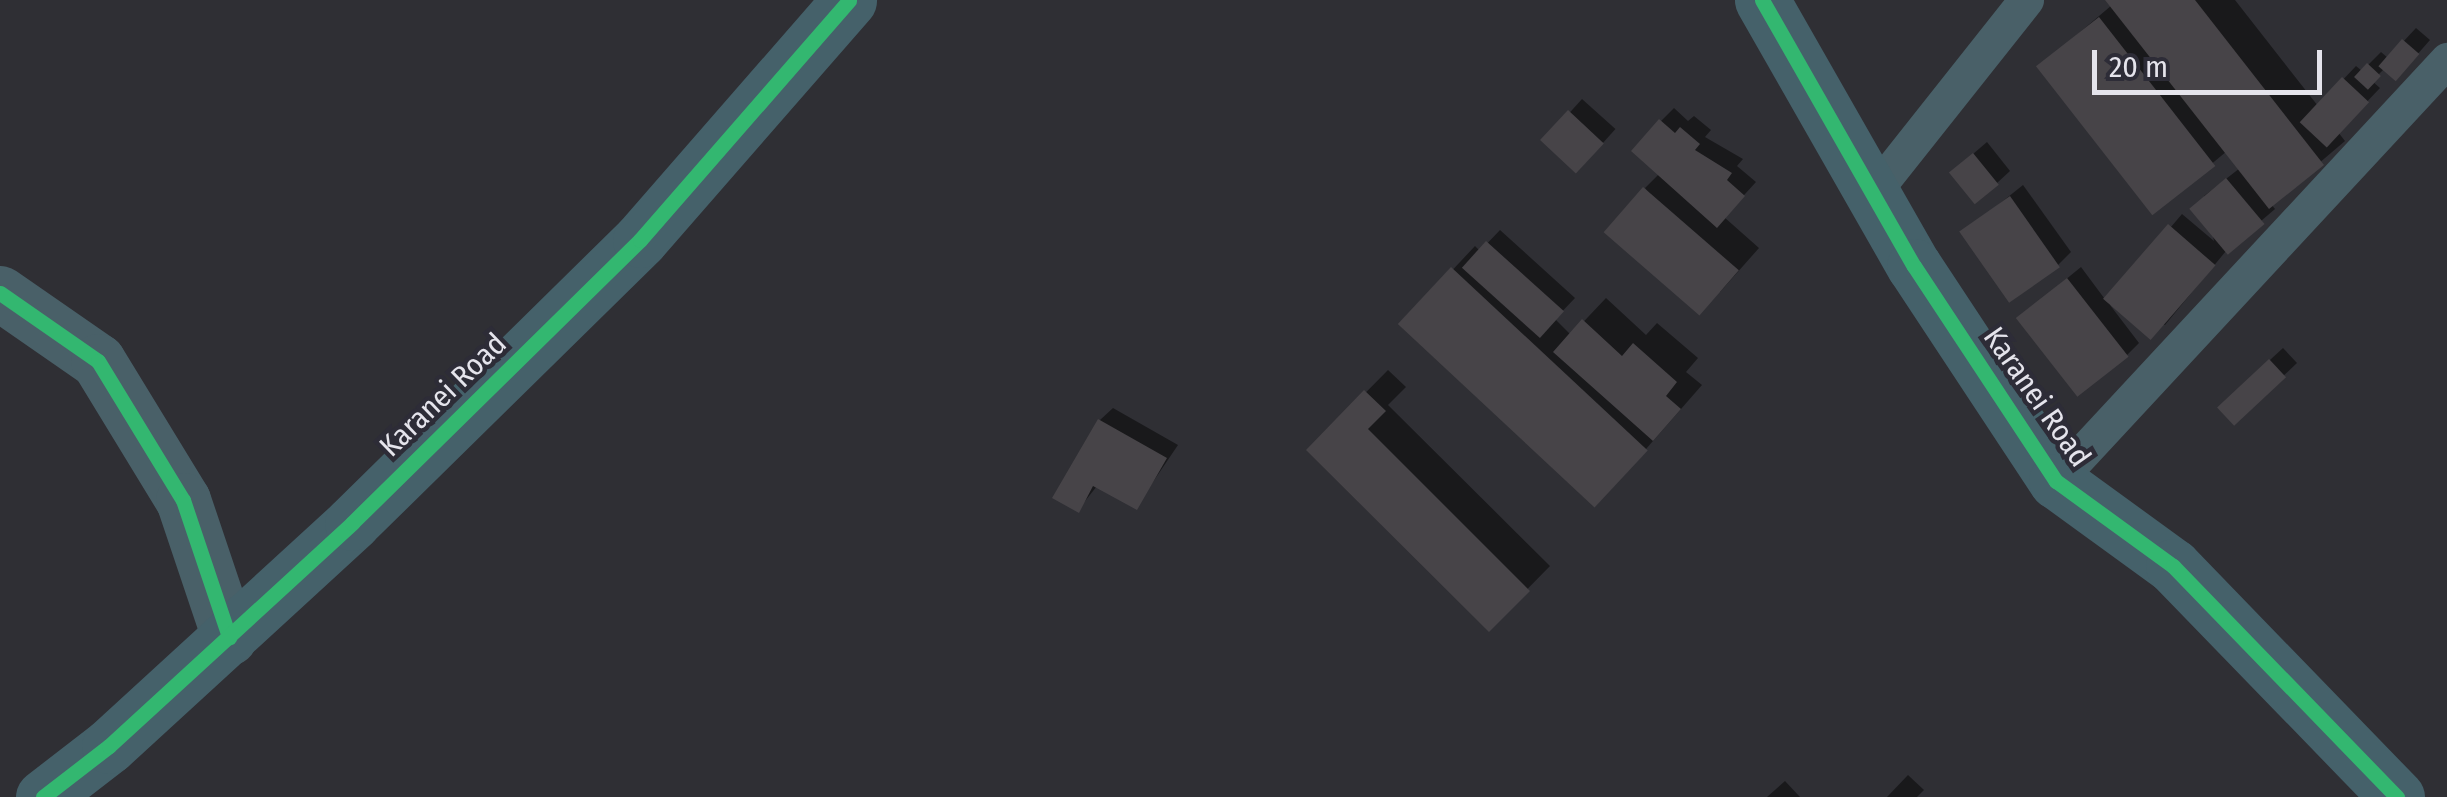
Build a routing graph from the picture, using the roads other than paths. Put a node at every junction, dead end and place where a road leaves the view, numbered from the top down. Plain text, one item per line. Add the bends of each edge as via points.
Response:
1 (849, 0) edge
2 (1762, 0) edge
3 (2026, 0) edge
4 (2447, 60) edge
5 (1872, 194) junction
6 (0, 293) edge
7 (2056, 481) junction
8 (229, 637) junction
9 (43, 797) edge
10 (2398, 797) edge

1 - 8 street, Karanei Road via 640,240
2 - 5 street, Karanei Road
3 - 5 lane
4 - 7 lane
5 - 7 street, Karanei Road
6 - 8 street via 98,361 183,500
7 - 10 street, Karanei Road via 2173,566
8 - 9 street, Karanei Road

